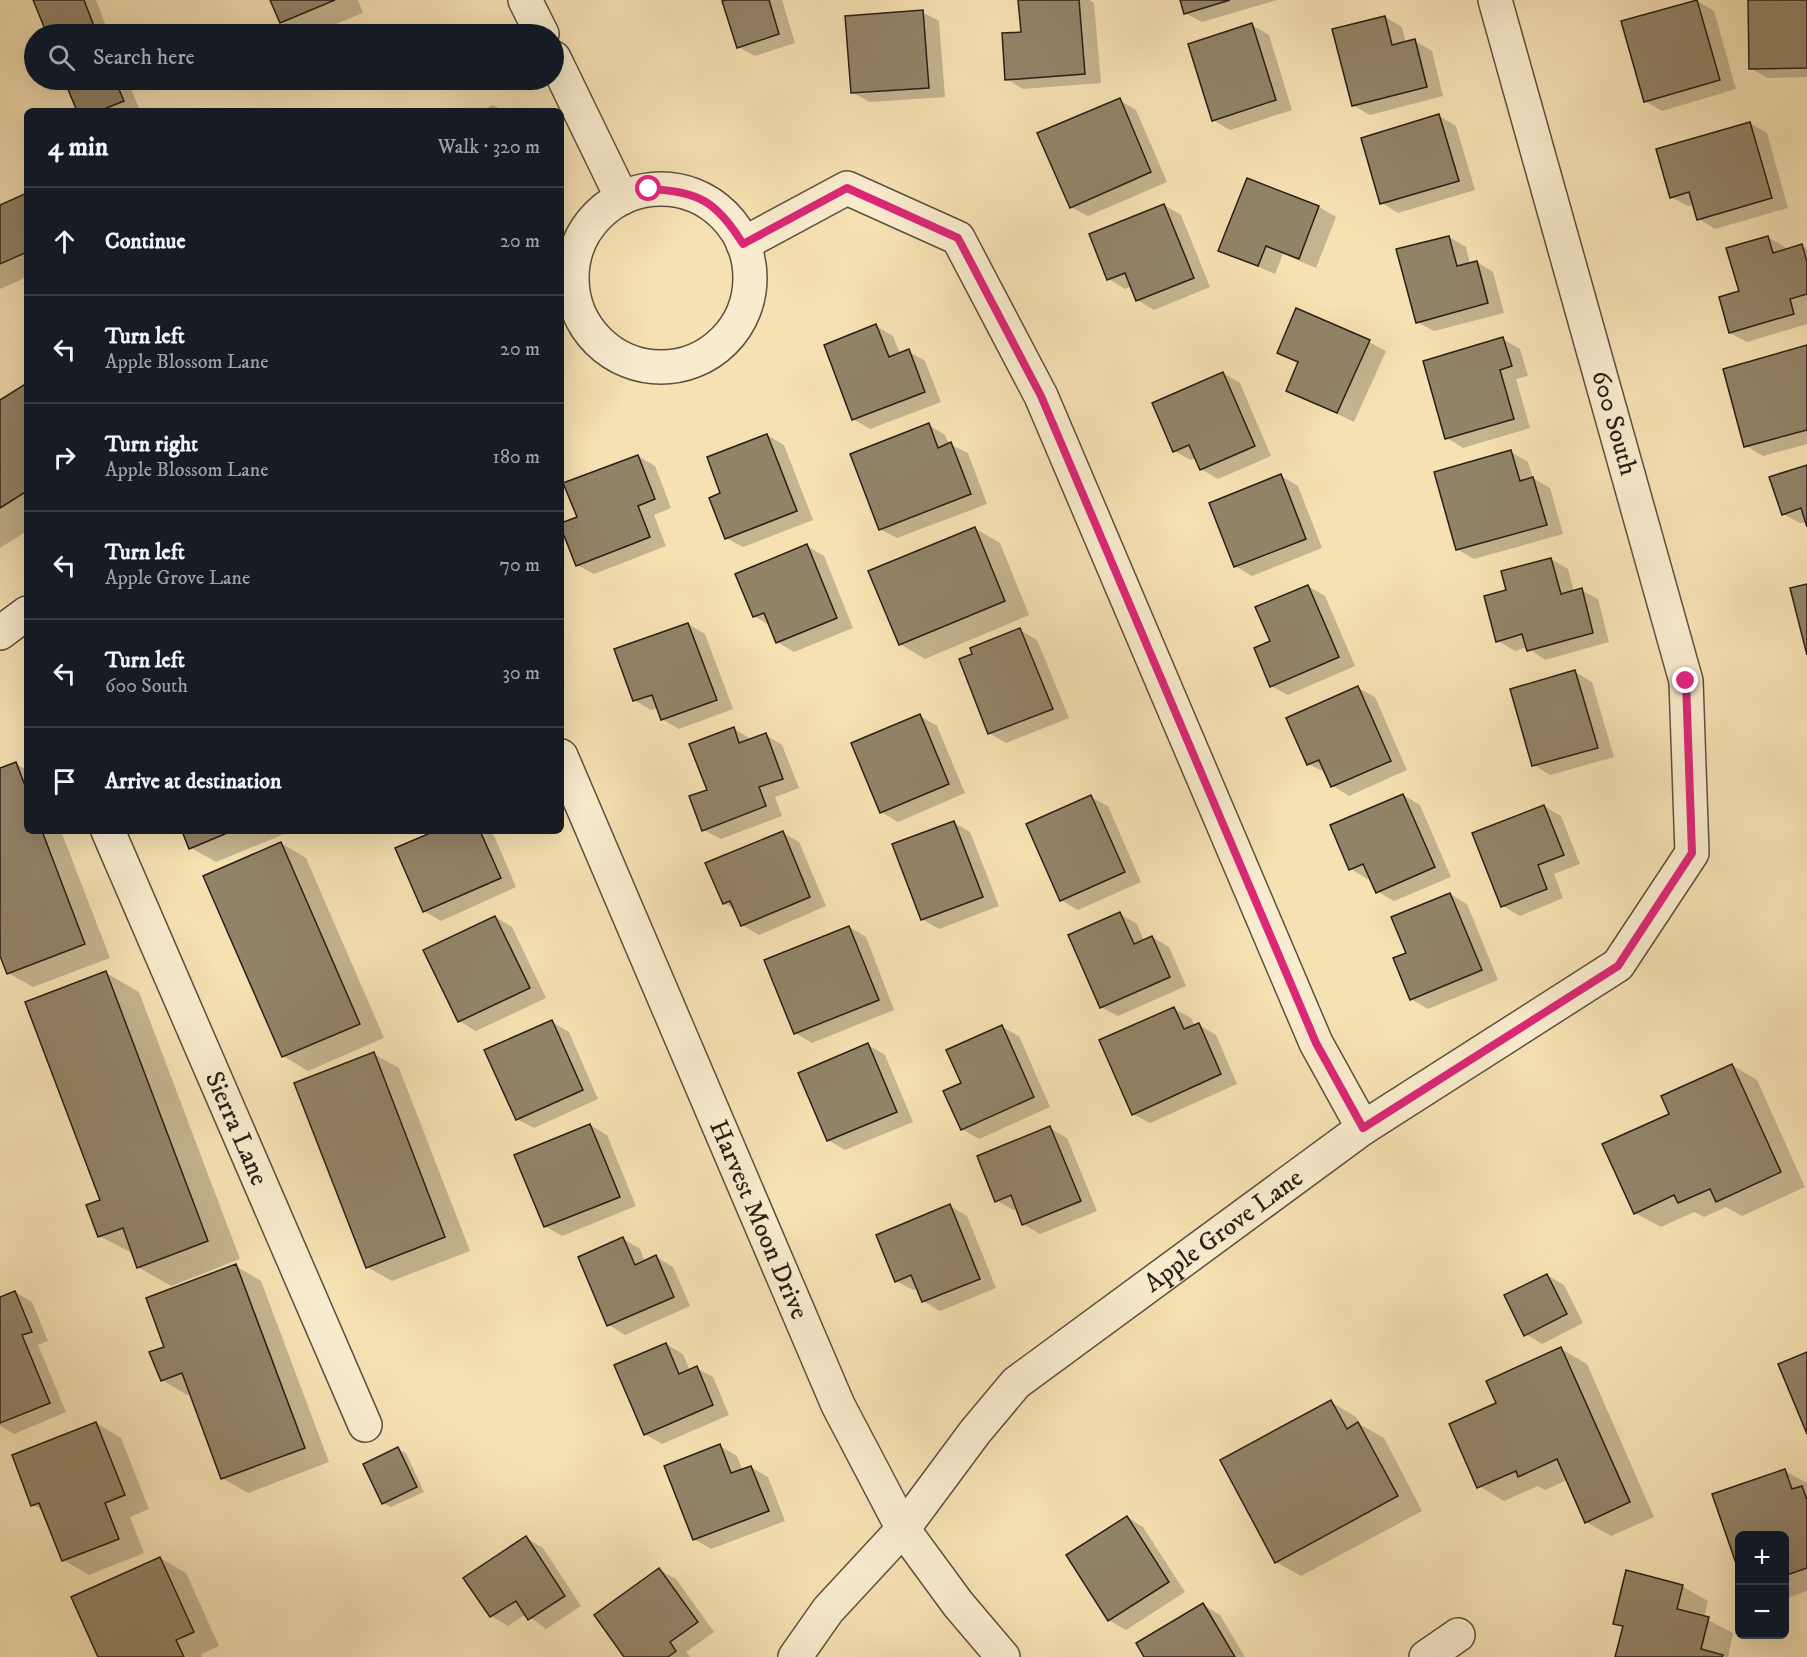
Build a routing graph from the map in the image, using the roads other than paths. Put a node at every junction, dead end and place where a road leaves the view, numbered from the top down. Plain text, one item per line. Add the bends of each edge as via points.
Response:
1 (525, 0) edge
2 (1495, 0) edge
3 (537, 24) edge
4 (564, 79) edge
5 (622, 198) junction
6 (743, 244) junction
7 (570, 318) edge
8 (564, 763) edge
9 (109, 834) edge
10 (1692, 853) joint
11 (1363, 1128) junction
12 (364, 1425) dead end
13 (903, 1529) junction
14 (1458, 1635) dead end
15 (795, 1657) edge
16 (1003, 1657) edge
17 (1426, 1657) edge

1 - 3 street
2 - 10 street, 600 South via 1686,681
4 - 5 street
5 - 6 street via 649,189 678,190 705,201 728,219
5 - 7 street via 601,212 585,231 575,253
6 - 7 street via 750,271 748,298 737,324 719,345 696,360 669,367 642,365 616,355
6 - 11 street via 847,188 958,238 1041,396 1316,1043
8 - 13 street, Harvest Moon Drive via 838,1406
9 - 12 street, Sierra Lane
10 - 11 street, Apple Grove Lane via 1618,966
11 - 13 street, Apple Grove Lane via 1016,1383
13 - 15 street, Apple Grove Lane via 828,1610
13 - 16 street, Harvest Moon Drive
14 - 17 street

